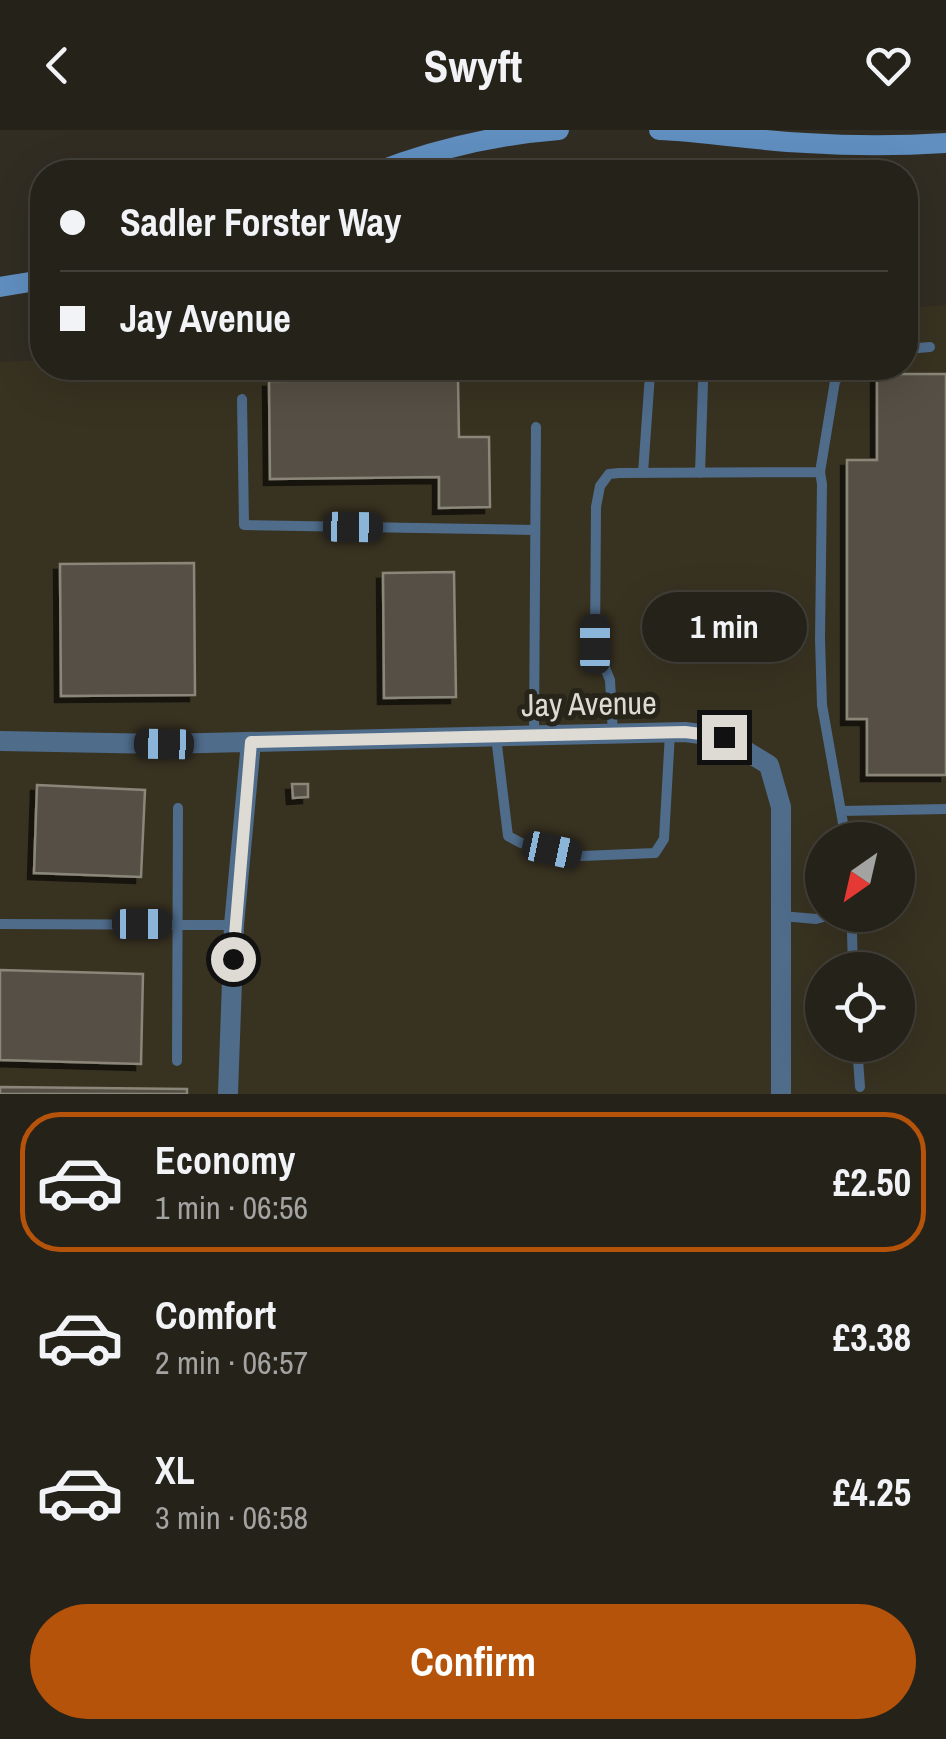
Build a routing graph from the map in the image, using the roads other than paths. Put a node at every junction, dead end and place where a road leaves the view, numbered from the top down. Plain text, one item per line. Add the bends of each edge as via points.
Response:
1 (559, 130) edge
2 (659, 130) edge
3 (946, 143) edge
4 (411, 160) edge
5 (30, 282) edge
6 (0, 287) edge
7 (918, 347) edge
8 (930, 347) dead end
9 (650, 380) edge
10 (837, 380) edge
11 (703, 383) dead end
12 (242, 399) dead end
13 (536, 427) dead end
14 (700, 472) junction
15 (820, 472) junction
16 (643, 473) junction
17 (535, 530) junction
18 (670, 732) junction
19 (613, 734) junction
20 (496, 736) junction
21 (534, 736) junction
22 (0, 742) edge
23 (251, 742) junction
24 (178, 808) dead end
25 (946, 809) edge
26 (841, 812) junction
27 (843, 822) edge
28 (782, 916) junction
29 (805, 918) edge
30 (0, 924) edge
31 (177, 924) junction
32 (234, 925) junction
33 (177, 1061) dead end
34 (858, 1062) edge
35 (860, 1087) dead end
36 (228, 1094) edge
37 (780, 1094) edge

1 - 4 main road via 455,145
2 - 3 main road via 802,143
5 - 6 main road
7 - 8 lane
9 - 16 lane
10 - 15 lane
11 - 14 lane
12 - 17 lane via 244,525
13 - 17 lane
14 - 15 lane
14 - 16 lane
15 - 26 lane via 822,705
16 - 19 lane via 609,474 596,507 595,644 610,680
17 - 21 lane
18 - 19 street, Jay Avenue
18 - 20 lane via 660,847 655,853 582,856 508,836
18 - 28 street, Jay Avenue via 724,737 769,766 781,807
19 - 21 street, Jay Avenue
20 - 21 street, Jay Avenue
20 - 23 street, Jay Avenue
22 - 23 street, Jay Avenue
23 - 32 street
24 - 31 lane
25 - 26 lane
26 - 27 lane
28 - 29 lane
28 - 37 street, Jay Avenue
30 - 31 lane
31 - 32 lane
31 - 33 lane
32 - 36 street
34 - 35 lane

